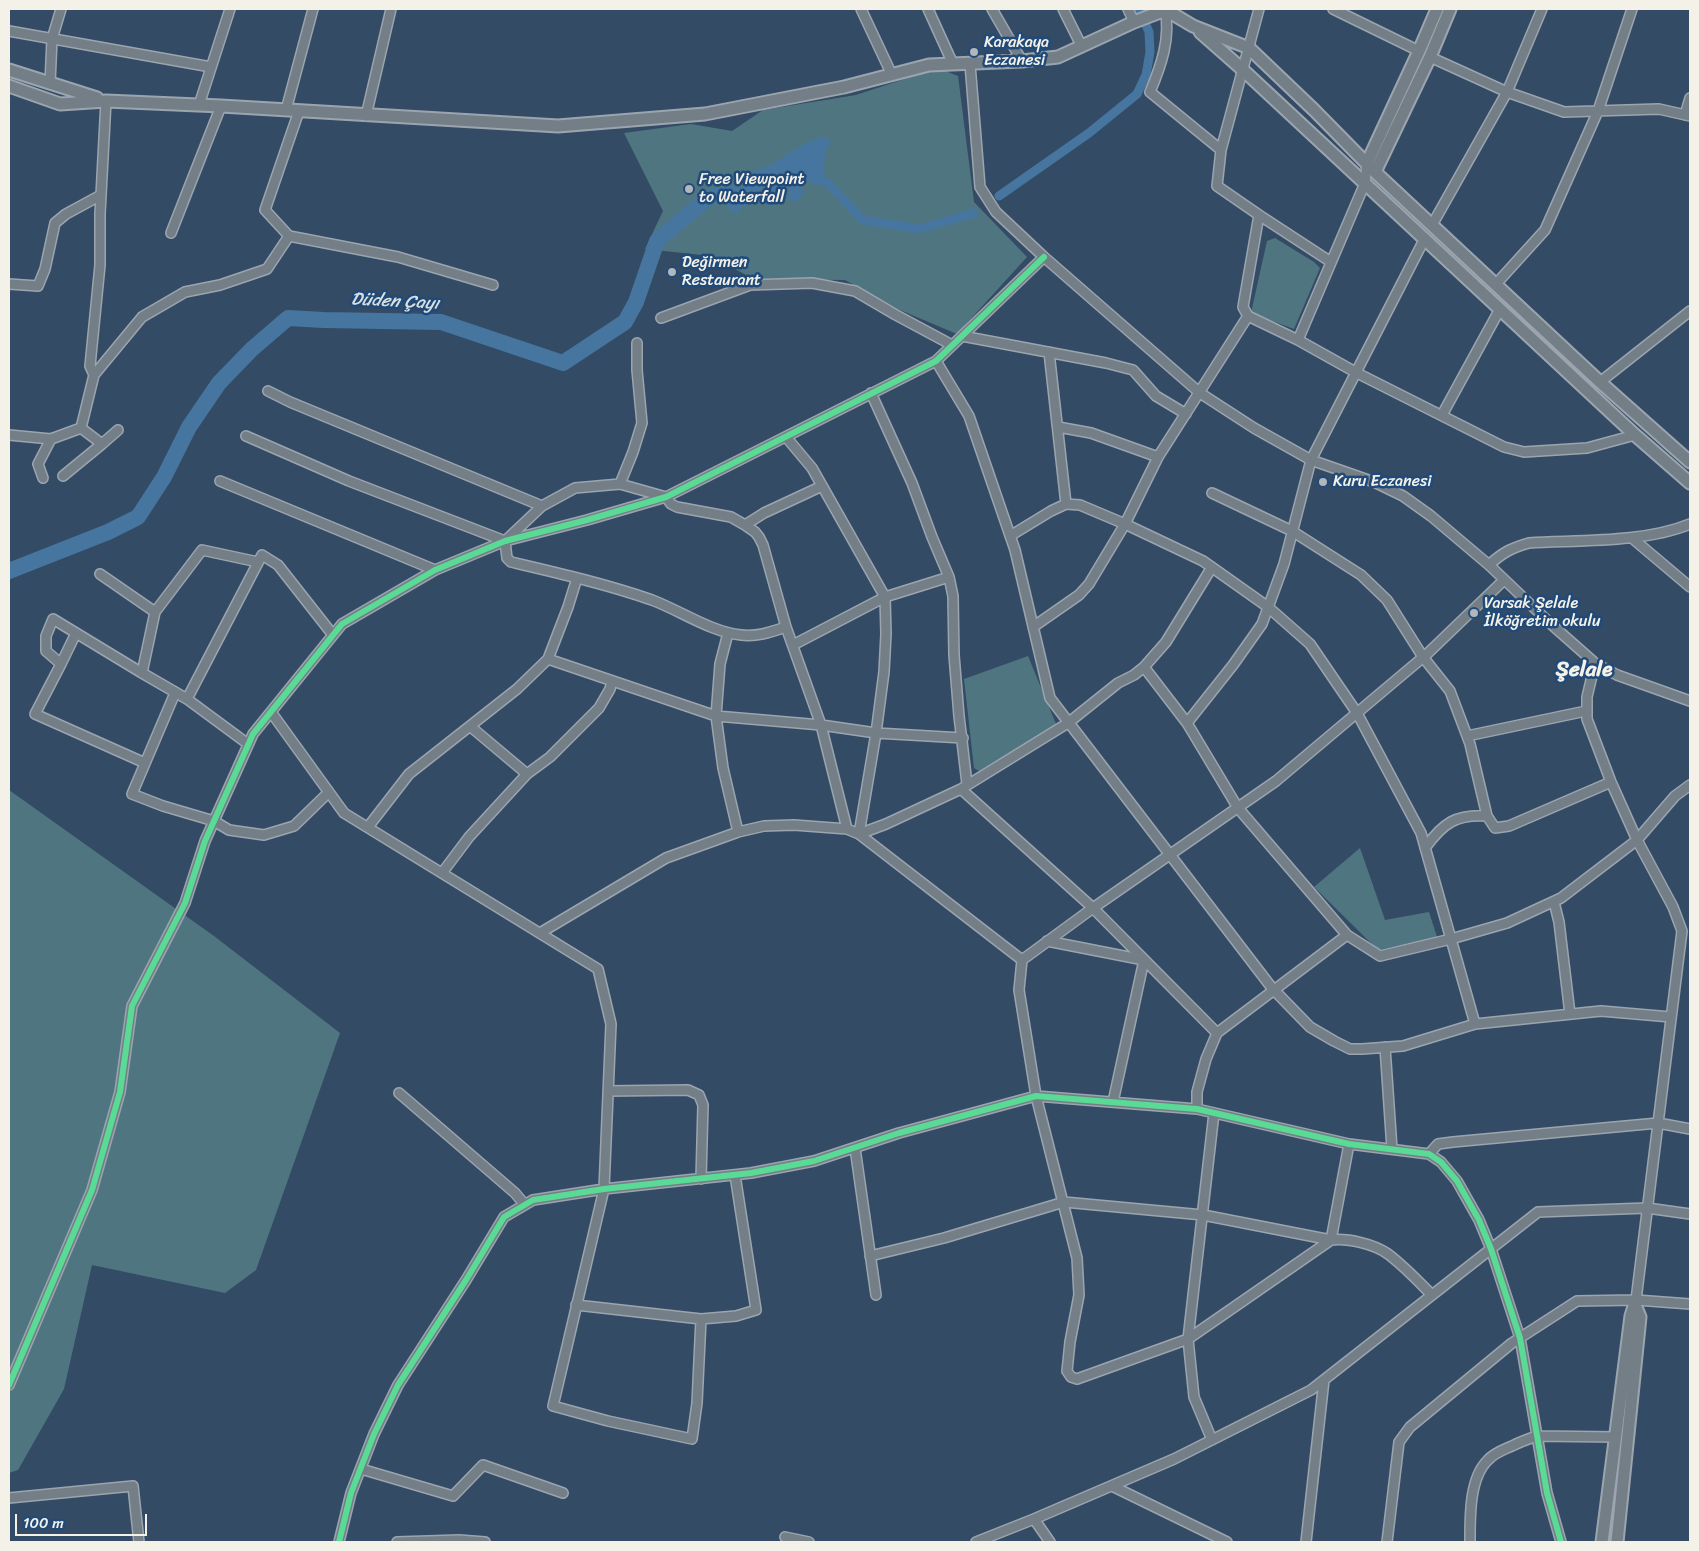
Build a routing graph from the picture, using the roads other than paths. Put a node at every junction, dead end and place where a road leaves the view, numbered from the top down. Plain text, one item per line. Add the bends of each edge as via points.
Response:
1 (61, 9) edge
2 (230, 9) edge
3 (313, 9) edge
4 (391, 9) edge
5 (861, 9) edge
6 (928, 9) edge
7 (992, 9) edge
8 (1063, 9) edge
9 (1128, 9) edge
10 (1259, 9) edge
11 (1333, 9) edge
12 (1437, 9) edge
13 (1450, 9) edge
14 (1542, 9) edge
15 (1632, 9) edge
16 (1164, 10) edge
17 (1352, 13) edge
18 (1137, 21) junction
19 (1193, 26) junction
20 (9, 31) edge
21 (52, 39) junction
22 (1082, 47) junction
23 (1249, 48) junction
24 (1419, 51) junction
25 (1430, 57) junction
26 (1022, 61) junction
27 (953, 64) junction
28 (970, 64) junction
29 (211, 67) junction
30 (1242, 69) junction
31 (9, 70) edge
32 (892, 75) junction
33 (50, 84) junction
34 (9, 86) edge
35 (1507, 92) junction
36 (1690, 98) edge
37 (106, 101) junction
38 (199, 105) junction
39 (221, 106) junction
40 (286, 110) junction
41 (299, 110) junction
42 (1598, 111) junction
43 (1688, 115) edge
44 (366, 116) junction
45 (1222, 150) junction
46 (1367, 163) junction
47 (1376, 172) junction
48 (1365, 183) junction
49 (101, 195) junction
50 (1259, 215) junction
51 (1432, 225) junction
52 (171, 233) dead end
53 (289, 236) junction
54 (1425, 238) junction
55 (1044, 257) junction
56 (1331, 262) junction
57 (9, 284) edge
58 (1496, 284) junction
59 (493, 285) dead end
60 (1500, 308) junction
61 (1690, 311) edge
62 (1248, 316) junction
63 (661, 318) dead end
64 (962, 336) junction
65 (1298, 340) junction
66 (637, 344) dead end
67 (952, 346) junction
68 (1049, 352) junction
69 (936, 361) junction
70 (1357, 373) junction
71 (94, 375) junction
72 (1600, 382) junction
73 (268, 391) dead end
74 (871, 393) junction
75 (1200, 393) junction
76 (1186, 414) junction
77 (1442, 415) junction
78 (1058, 427) junction
79 (81, 428) junction
80 (118, 430) dead end
81 (9, 435) edge
82 (1635, 435) junction
83 (246, 436) dead end
84 (786, 437) junction
85 (51, 440) junction
86 (102, 444) junction
87 (1158, 457) junction
88 (1311, 460) junction
89 (1690, 462) edge
90 (63, 476) dead end
91 (43, 478) dead end
92 (220, 481) dead end
93 (1690, 482) edge
94 (620, 484) junction
95 (822, 486) junction
96 (1212, 493) dead end
97 (666, 497) junction
98 (1066, 504) junction
99 (542, 506) junction
100 (1125, 524) junction
101 (1690, 524) edge
102 (746, 525) junction
103 (1292, 531) junction
104 (1010, 536) junction
105 (1632, 538) junction
106 (505, 541) junction
107 (258, 562) junction
108 (1488, 565) junction
109 (1212, 567) junction
110 (435, 570) junction
111 (100, 574) dead end
112 (949, 577) junction
113 (577, 578) junction
114 (1504, 580) junction
115 (1690, 587) edge
116 (885, 597) junction
117 (1268, 607) junction
118 (155, 612) junction
119 (786, 627) junction
120 (1033, 627) junction
121 (76, 633) junction
122 (728, 633) junction
123 (333, 635) junction
124 (793, 645) junction
125 (1423, 657) junction
126 (548, 659) junction
127 (1595, 663) junction
128 (61, 664) junction
129 (1144, 667) junction
130 (142, 673) junction
131 (612, 681) junction
132 (175, 693) junction
133 (187, 700) junction
134 (1690, 701) edge
135 (1586, 711) junction
136 (271, 712) junction
137 (1358, 713) junction
138 (716, 716) junction
139 (1068, 723) junction
140 (1188, 723) junction
141 (821, 725) junction
142 (471, 726) junction
143 (876, 733) junction
144 (1467, 736) junction
145 (963, 738) junction
146 (248, 744) junction
147 (145, 763) junction
148 (527, 774) junction
149 (1611, 782) junction
150 (1690, 785) edge
151 (964, 787) junction
152 (330, 792) junction
153 (1238, 808) junction
154 (1487, 816) junction
155 (214, 821) junction
156 (368, 827) junction
157 (847, 829) junction
158 (738, 832) junction
159 (859, 834) junction
160 (1637, 840) junction
161 (1425, 848) junction
162 (1170, 854) junction
163 (442, 873) junction
164 (1554, 902) junction
165 (1093, 908) junction
166 (1690, 923) edge
167 (1682, 931) junction
168 (540, 933) junction
169 (1347, 935) junction
170 (1451, 939) junction
171 (1047, 941) junction
172 (1022, 960) junction
173 (1144, 960) junction
174 (1274, 990) junction
175 (1570, 1014) junction
176 (1671, 1017) junction
177 (1475, 1024) junction
178 (1217, 1033) junction
179 (1385, 1047) junction
180 (608, 1091) junction
181 (399, 1093) dead end
182 (1036, 1096) junction
183 (1113, 1102) junction
184 (1196, 1110) junction
185 (1214, 1113) junction
186 (1658, 1123) junction
187 (1690, 1129) edge
188 (1349, 1144) junction
189 (854, 1148) junction
190 (1392, 1150) junction
191 (1429, 1154) junction
192 (735, 1175) junction
193 (701, 1179) junction
194 (604, 1188) junction
195 (1064, 1202) junction
196 (525, 1205) junction
197 (1647, 1208) junction
198 (1690, 1214) edge
199 (1202, 1215) junction
200 (1331, 1240) junction
201 (1491, 1249) junction
202 (870, 1256) junction
203 (1432, 1295) junction
204 (876, 1296) dead end
205 (1636, 1302) junction
206 (576, 1304) junction
207 (1690, 1304) edge
208 (701, 1318) junction
209 (1520, 1338) junction
210 (1188, 1339) junction
211 (1324, 1380) junction
212 (9, 1385) edge
213 (1537, 1436) junction
214 (1615, 1437) junction
215 (1212, 1440) junction
216 (361, 1469) junction
217 (1112, 1486) junction
218 (563, 1493) dead end
219 (9, 1498) edge
220 (1034, 1519) junction
221 (785, 1537) dead end
222 (139, 1542) edge
223 (339, 1542) edge
224 (397, 1542) edge
225 (485, 1542) edge
226 (809, 1542) edge
227 (976, 1542) edge
228 (1050, 1542) edge
229 (1227, 1542) edge
230 (1306, 1542) edge
231 (1387, 1542) edge
232 (1470, 1542) edge
233 (1561, 1542) edge
234 (1602, 1542) edge
235 (1617, 1542) edge

1 - 21 street
2 - 29 street
3 - 40 street
4 - 44 street
5 - 32 street
6 - 27 street
7 - 26 street
8 - 22 street
9 - 18 street
10 - 23 street
11 - 17 street
12 - 24 street
13 - 25 street
14 - 35 street
15 - 42 street
16 - 18 street
16 - 19 street
16 - 45 street via 1167,41 1150,92
17 - 24 street
18 - 22 street
19 - 23 street
19 - 30 street
20 - 21 street
21 - 29 street
21 - 33 street
22 - 26 street via 1058,57
23 - 30 street
23 - 46 street
24 - 46 street
25 - 35 street
25 - 47 street
26 - 28 street
27 - 28 street
27 - 32 street via 929,65
28 - 55 street via 980,187 996,212
29 - 38 street
30 - 45 street
30 - 48 street
31 - 33 street
32 - 44 street via 705,114 576,125
33 - 37 street
34 - 37 street via 60,104
35 - 42 street via 1564,112
35 - 51 street
36 - 43 street
37 - 38 street
37 - 49 street
38 - 39 street
39 - 40 street
39 - 52 street
40 - 41 street
41 - 44 street
41 - 53 street via 265,210
42 - 43 street via 1659,109
42 - 58 street via 1545,230
45 - 50 street via 1217,186
46 - 47 street
46 - 48 street
47 - 48 street
47 - 51 street
48 - 54 street
48 - 56 street
49 - 57 street via 55,223 45,270 38,286
49 - 71 street via 100,265 90,366
50 - 56 street
50 - 62 street via 1242,307
51 - 58 street
53 - 59 street via 398,257
53 - 71 street via 267,269 220,285 185,292 142,317
54 - 60 street
54 - 70 street
55 - 64 street
55 - 75 street
56 - 65 street
58 - 72 street
60 - 77 street
60 - 82 street
61 - 72 street
62 - 65 street
62 - 75 street
63 - 67 street via 750,285 812,283 855,291
64 - 67 street
64 - 68 street
65 - 70 street
66 - 94 street via 642,423
67 - 69 street
68 - 76 street via 1133,370 1156,396
68 - 78 street
69 - 74 street
69 - 104 street via 969,416
70 - 77 street
70 - 88 street
71 - 79 street
72 - 89 street
73 - 99 street
74 - 84 street
74 - 112 street via 912,483
75 - 76 street
75 - 88 street
76 - 87 street
77 - 82 street via 1504,447 1524,452 1588,448
78 - 87 street via 1091,433
78 - 98 street
79 - 85 street
79 - 86 street
80 - 86 street
81 - 85 street
82 - 93 street
83 - 106 street
84 - 95 street via 812,468
84 - 97 street
85 - 91 street via 38,464
86 - 90 street
87 - 100 street
88 - 103 street
88 - 108 street via 1403,496
92 - 110 street
94 - 97 street
94 - 99 street via 575,488
95 - 102 street
95 - 116 street
96 - 103 street
97 - 102 street via 677,507 731,517
97 - 106 street
98 - 100 street via 1080,505
98 - 104 street
99 - 106 street
100 - 109 street
100 - 120 street via 1089,584 1079,595
101 - 105 street via 1673,531
102 - 119 street via 763,545
103 - 117 street
103 - 125 street via 1361,575 1387,600
104 - 120 street
105 - 108 street via 1528,542 1501,554
105 - 115 street
106 - 110 street
106 - 113 street via 511,562
107 - 118 street via 202,550
107 - 123 street via 262,555 278,565
107 - 133 street
108 - 114 street
109 - 117 street
109 - 129 street via 1166,642
110 - 123 street via 342,624
111 - 118 street
112 - 116 street
112 - 145 street
113 - 122 street via 652,601
113 - 126 street
114 - 125 street
114 - 127 street
116 - 124 street
116 - 143 street via 884,672
117 - 137 street via 1310,644
117 - 140 street via 1259,628
118 - 130 street
119 - 122 street via 753,636
119 - 124 street
120 - 139 street via 1050,698
121 - 128 street
121 - 128 street via 53,619 46,636 46,650
121 - 130 street
122 - 138 street via 720,664
123 - 136 street
124 - 141 street
125 - 137 street
125 - 144 street via 1450,691
126 - 131 street
126 - 142 street
127 - 134 street via 1617,675
127 - 135 street
128 - 147 street via 35,714
129 - 139 street via 1118,683
129 - 140 street
130 - 132 street
131 - 138 street
131 - 148 street via 599,708 550,757
132 - 133 street
132 - 147 street
133 - 146 street
135 - 144 street
135 - 149 street
136 - 146 street
136 - 152 street
137 - 153 street via 1276,782
137 - 161 street via 1421,833
138 - 141 street
138 - 158 street via 723,768
139 - 151 street
139 - 162 street
140 - 153 street
141 - 143 street
141 - 157 street
142 - 148 street
142 - 156 street via 409,774
143 - 145 street
143 - 159 street
144 - 154 street
145 - 151 street
146 - 155 street
147 - 155 street via 132,794
148 - 163 street via 469,837
149 - 154 street via 1509,826 1495,828
149 - 160 street
150 - 160 street via 1675,796
151 - 159 street
151 - 165 street
152 - 155 street via 294,826 264,835 229,830
152 - 156 street via 344,813
153 - 162 street
153 - 169 street
154 - 161 street via 1462,817 1447,824
155 - 212 street via 185,903 132,1006 120,1092 92,1190
156 - 163 street
157 - 158 street via 794,825 764,826
157 - 159 street
158 - 168 street via 666,858
159 - 172 street
160 - 164 street
160 - 167 street via 1673,907
161 - 170 street
162 - 165 street
162 - 174 street
163 - 168 street
164 - 170 street via 1507,923
164 - 175 street
165 - 171 street
165 - 173 street
166 - 167 street
167 - 176 street
168 - 180 street via 598,969 611,1024
169 - 170 street via 1380,956
169 - 174 street
170 - 177 street
171 - 172 street
171 - 173 street
172 - 182 street via 1019,990
173 - 178 street
173 - 183 street
174 - 178 street
174 - 179 street via 1310,1026 1334,1041 1350,1049
175 - 176 street via 1601,1011
175 - 177 street
176 - 186 street
177 - 179 street via 1404,1046
178 - 184 street via 1206,1059
179 - 190 street
180 - 193 street via 688,1090 699,1095 704,1105
180 - 194 street
181 - 196 street
182 - 183 street
182 - 189 street
182 - 195 street
183 - 184 street
184 - 185 street
185 - 188 street
185 - 199 street
186 - 187 street
186 - 191 street via 1438,1144
186 - 197 street
188 - 190 street
188 - 200 street
189 - 192 street via 814,1161
189 - 202 street
190 - 191 street
191 - 201 street via 1441,1162 1457,1181
192 - 193 street
192 - 208 street via 756,1310 736,1316
193 - 194 street
194 - 196 street via 533,1200
194 - 206 street
195 - 199 street
195 - 202 street via 944,1238
195 - 210 street via 1077,1258 1079,1295 1067,1371 1071,1378 1077,1379
196 - 216 street via 504,1217 398,1384
197 - 198 street
197 - 201 street via 1538,1212
197 - 205 street
199 - 200 street
199 - 210 street
200 - 203 street via 1360,1242 1387,1253
200 - 210 street
201 - 203 street
201 - 209 street
202 - 204 street
203 - 211 street
205 - 207 street
205 - 209 street via 1577,1301
205 - 214 street via 1630,1316
205 - 235 street via 1640,1317
206 - 208 street
206 - 208 street via 553,1406 692,1439
209 - 213 street
209 - 231 street via 1410,1427 1399,1442
210 - 215 street via 1194,1397
211 - 215 street via 1312,1390
211 - 230 street
213 - 214 street
213 - 232 street via 1494,1455 1482,1466 1472,1500
213 - 233 street via 1547,1493
214 - 234 street
215 - 217 street
216 - 218 street via 453,1496 484,1465
216 - 223 street via 351,1493
217 - 220 street
217 - 229 street
219 - 222 street via 133,1486
220 - 227 street
220 - 228 street
221 - 226 street
224 - 225 street

